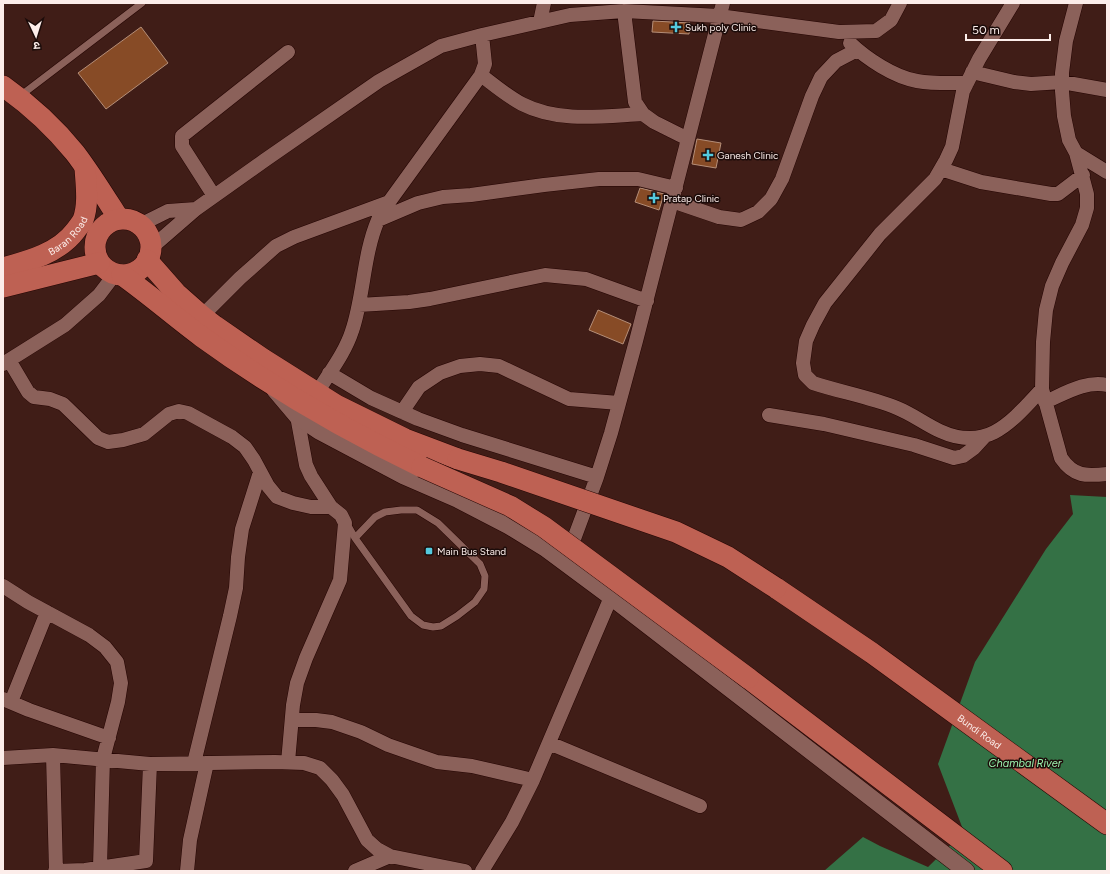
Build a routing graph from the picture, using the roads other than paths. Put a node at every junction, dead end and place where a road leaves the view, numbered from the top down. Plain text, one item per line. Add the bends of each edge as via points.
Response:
1 (142, 3) edge
2 (544, 3) edge
3 (723, 3) edge
4 (900, 3) edge
5 (1076, 3) edge
6 (1012, 4) edge
7 (608, 8) edge
8 (624, 11) junction
9 (719, 16) junction
10 (540, 22) junction
11 (839, 32) junction
12 (482, 34) junction
13 (857, 50) junction
14 (288, 52) dead end
15 (481, 76) junction
16 (970, 77) junction
17 (1062, 82) junction
18 (1107, 90) edge
19 (11, 92) edge
20 (643, 114) junction
21 (688, 139) junction
22 (1076, 153) junction
23 (85, 168) junction
24 (941, 169) junction
25 (1107, 172) edge
26 (1083, 175) junction
27 (674, 194) junction
28 (214, 196) junction
29 (389, 202) junction
30 (196, 209) junction
31 (119, 219) junction
32 (378, 220) junction
33 (140, 225) junction
34 (149, 254) junction
35 (3, 268) edge
36 (112, 271) junction
37 (3, 287) edge
38 (647, 301) junction
39 (359, 305) junction
40 (202, 316) junction
41 (6, 362) edge
42 (329, 373) junction
43 (267, 382) junction
44 (1107, 385) edge
45 (316, 393) junction
46 (1044, 396) junction
47 (619, 403) junction
48 (402, 412) junction
49 (769, 415) dead end
50 (297, 416) junction
51 (985, 436) junction
52 (260, 472) junction
53 (1107, 474) edge
54 (597, 477) junction
55 (332, 507) junction
56 (346, 523) junction
57 (355, 538) junction
58 (565, 563) junction
59 (3, 586) edge
60 (612, 597) junction
61 (47, 612) junction
62 (7, 701) edge
63 (292, 720) junction
64 (109, 738) junction
65 (549, 744) junction
66 (53, 755) junction
67 (3, 758) edge
68 (103, 759) junction
69 (288, 762) junction
70 (200, 763) junction
71 (150, 764) junction
72 (533, 780) junction
73 (700, 806) dead end
74 (1107, 824) edge
75 (390, 856) junction
76 (100, 867) junction
77 (56, 871) edge
78 (187, 871) edge
79 (355, 871) edge
80 (465, 871) edge
81 (482, 871) edge
82 (966, 871) edge
83 (1002, 871) edge

1 - 19 lane
2 - 10 street
3 - 9 street
4 - 11 street via 891,20 876,31
5 - 17 street via 1066,41
6 - 16 street
7 - 8 street
7 - 10 street
8 - 9 street
8 - 20 street via 635,102
9 - 11 street
9 - 21 street
10 - 12 street
11 - 13 street
12 - 15 street via 486,64
12 - 28 street via 441,46 379,81
13 - 16 street via 900,76 916,81 940,84
13 - 27 street via 836,61 821,77 782,179 771,199 758,212 741,220 719,216
14 - 28 street via 182,136 182,146
15 - 20 street via 522,104 549,114 582,117
15 - 29 street
16 - 17 street via 1031,84
16 - 24 street via 963,91 952,147
17 - 18 street
17 - 22 street via 1064,116 1069,140
19 - 23 main road via 54,130
20 - 21 street
21 - 27 street
22 - 25 street
22 - 26 street
23 - 31 main road
23 - 35 main road, Baran Road via 86,204 82,221 70,237 51,251
24 - 26 street via 981,182 1051,194 1058,194
24 - 51 street via 925,190 880,234 825,303 806,341 803,363 805,375 812,383 882,402 941,432 959,438
26 - 46 street via 1087,208 1082,225 1054,280 1046,310 1043,342
27 - 32 street via 638,179 599,179 443,197 418,203
27 - 38 street
28 - 30 street
29 - 32 street
29 - 40 street via 276,246
30 - 33 street via 168,211
30 - 34 street
31 - 33 main road via 130,220
31 - 36 main road via 108,223 96,238 95,252
32 - 39 street
33 - 34 main road via 149,239
34 - 36 main road via 143,266 137,271 130,274
34 - 40 main road, Bundi Road via 176,293
36 - 37 main road
36 - 41 street via 99,295 65,325
36 - 43 main road
38 - 39 street via 586,279 545,275 430,299
38 - 47 street
39 - 42 street via 351,333
40 - 45 main road, Bundi Road
41 - 52 street via 34,397 63,404 98,438 108,442 144,434 169,414 179,411 188,413 232,437 245,448
42 - 45 street
42 - 48 street via 371,398
43 - 50 street
43 - 83 main road, bridge via 389,451 510,506 544,527 778,700
44 - 46 street via 1086,385
45 - 74 main road, Bundi Road, bridge via 405,439 676,532 728,557 872,653
46 - 51 street via 1009,424
46 - 53 street via 1061,458 1067,467 1080,474
47 - 48 street via 570,399 499,366 480,364 460,366 440,373 419,387
47 - 54 street
48 - 54 street via 462,435
49 - 51 street via 824,424 914,445 954,458 963,456
50 - 55 street via 308,470
50 - 58 street via 319,431 398,472 509,526
52 - 55 street via 277,497 293,504
52 - 70 street via 242,529 236,588
54 - 58 street
55 - 56 street
56 - 57 lane
56 - 63 street via 340,580 297,683
57 - 57 lane via 412,616 423,625 441,626 475,602 484,589 485,576 480,564 438,523 417,510 385,512 375,518
58 - 60 street
59 - 61 street
60 - 65 street
60 - 82 street
61 - 62 street
61 - 64 street via 89,635 105,647 117,662 121,683
62 - 64 street
63 - 69 street
63 - 72 street via 332,722 394,748 437,762 472,766
64 - 68 street
65 - 72 street
65 - 73 street
66 - 67 street
66 - 68 street
66 - 77 street
68 - 71 street
68 - 76 street
69 - 70 street
69 - 75 street via 320,768 343,795 367,840
70 - 71 street
70 - 78 street
71 - 76 street via 146,861
72 - 81 street via 512,822
75 - 79 street
75 - 80 street
76 - 77 street

